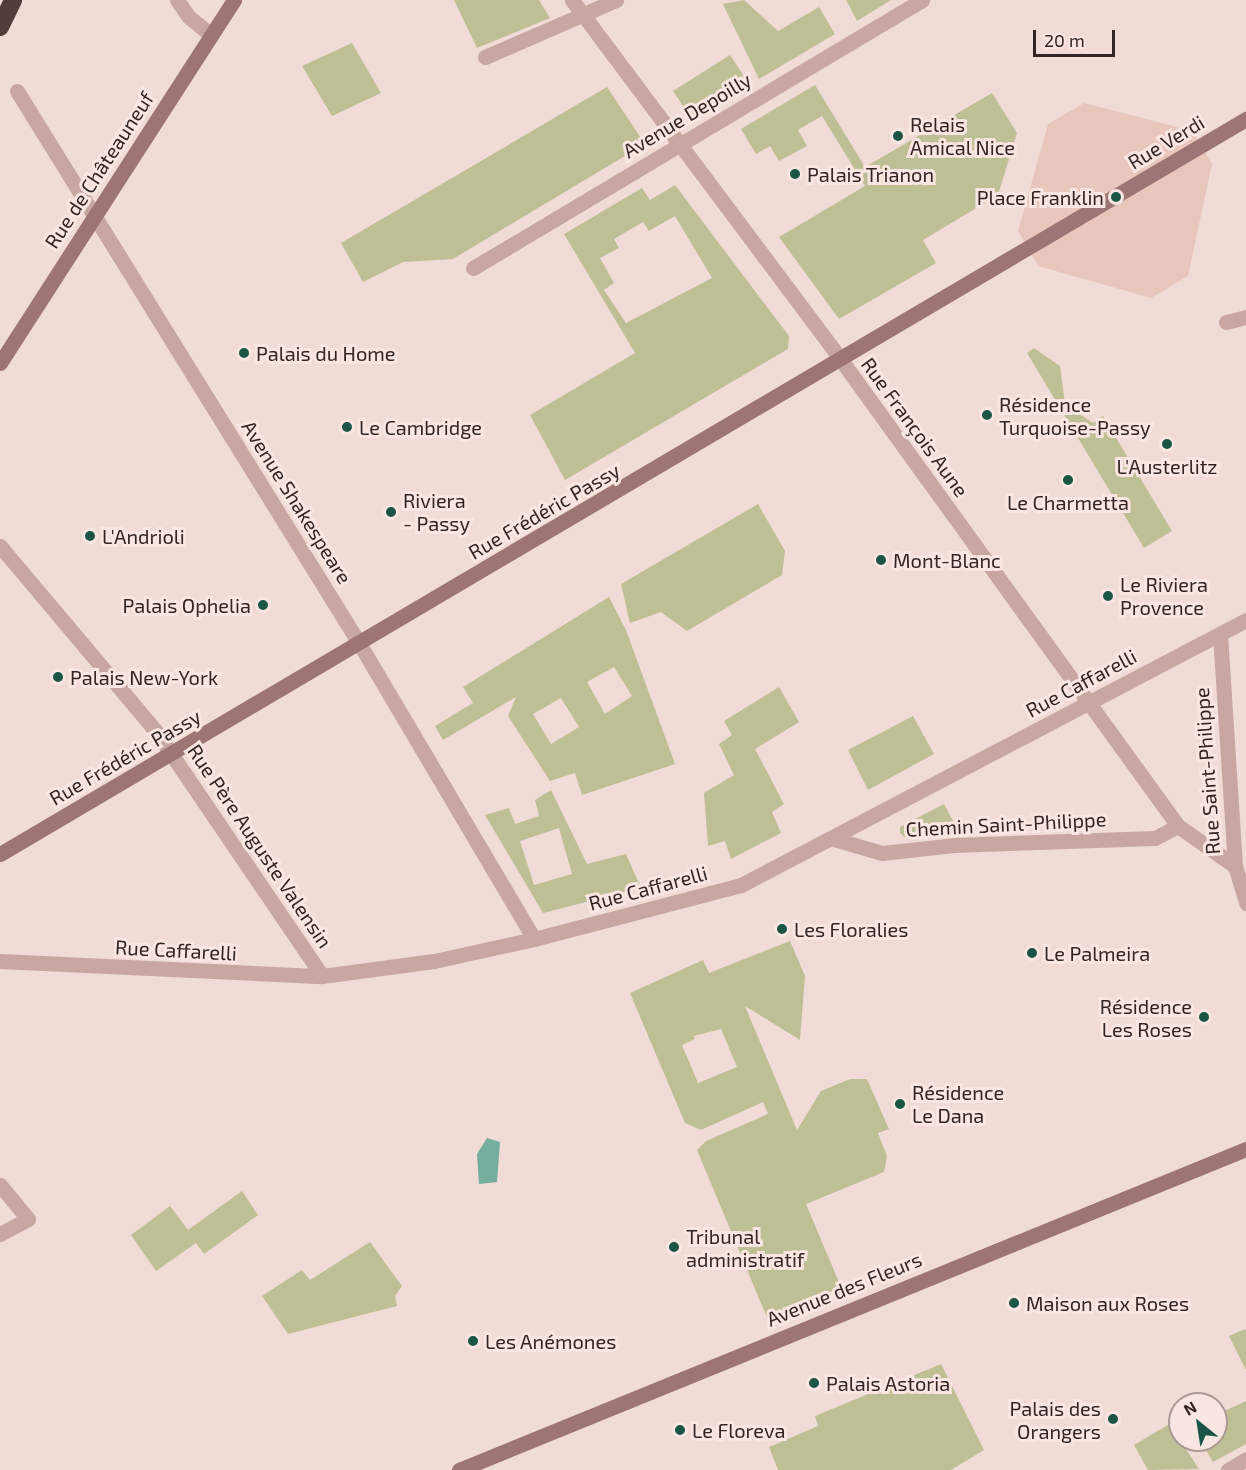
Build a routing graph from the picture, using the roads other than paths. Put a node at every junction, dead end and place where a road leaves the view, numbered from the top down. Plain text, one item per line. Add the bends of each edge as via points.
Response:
1 (13, 0) edge
2 (177, 0) edge
3 (234, 0) edge
4 (572, 0) edge
5 (616, 0) edge
6 (922, 0) edge
7 (583, 15) junction
8 (0, 27) edge
9 (211, 35) junction
10 (485, 57) dead end
11 (16, 91) dead end
12 (1246, 119) edge
13 (681, 143) junction
14 (1108, 202) joint
15 (94, 214) junction
16 (473, 268) dead end
17 (1246, 317) edge
18 (1226, 322) dead end
19 (841, 360) junction
20 (0, 363) edge
21 (0, 546) edge
22 (1246, 620) edge
23 (1220, 634) junction
24 (359, 643) junction
25 (1088, 702) junction
26 (172, 753) junction
27 (1178, 826) junction
28 (834, 839) junction
29 (0, 854) edge
30 (1234, 866) junction
31 (1246, 903) edge
32 (534, 939) junction
33 (0, 961) edge
34 (322, 976) junction
35 (1246, 1149) edge
36 (0, 1185) edge
37 (0, 1234) edge
38 (1246, 1459) edge
39 (459, 1470) edge
40 (1227, 1470) edge

1 - 8 highway
2 - 9 street via 189,17
3 - 9 street, Rue de Châteauneuf
4 - 7 street, Rue François Aune
5 - 7 street
6 - 13 street, Avenue Depoilly
7 - 10 street
7 - 13 street, Rue François Aune
9 - 15 street, Rue de Châteauneuf
11 - 15 street, Avenue Shakespeare
12 - 14 street, Rue Verdi
13 - 16 street, Avenue Depoilly
13 - 19 street, Rue François Aune
14 - 19 street, Rue Frédéric Passy
15 - 20 street, Rue de Châteauneuf
15 - 24 street, Avenue Shakespeare
17 - 18 street
19 - 24 street, Rue Frédéric Passy
19 - 25 street, Rue François Aune
21 - 26 street, Rue Père Auguste Valensin
22 - 23 street, Rue Caffarelli
23 - 25 street, Rue Caffarelli
23 - 30 street, Rue Saint-Philippe
24 - 26 street, Rue Frédéric Passy
24 - 32 street, Avenue Shakespeare
25 - 27 street, Rue François Aune
25 - 28 street, Rue Caffarelli
26 - 29 street, Rue Frédéric Passy
26 - 34 street, Rue Père Auguste Valensin
27 - 28 street, Chemin Saint-Philippe via 1155,838 954,845 882,853
27 - 30 street, Rue François Aune
28 - 32 street, Rue Caffarelli via 741,885
30 - 31 street, Rue Saint-Philippe
32 - 34 street, Rue Caffarelli via 434,961
33 - 34 street, Rue Caffarelli
35 - 39 street, Avenue des Fleurs
36 - 37 street via 28,1220
38 - 40 street

